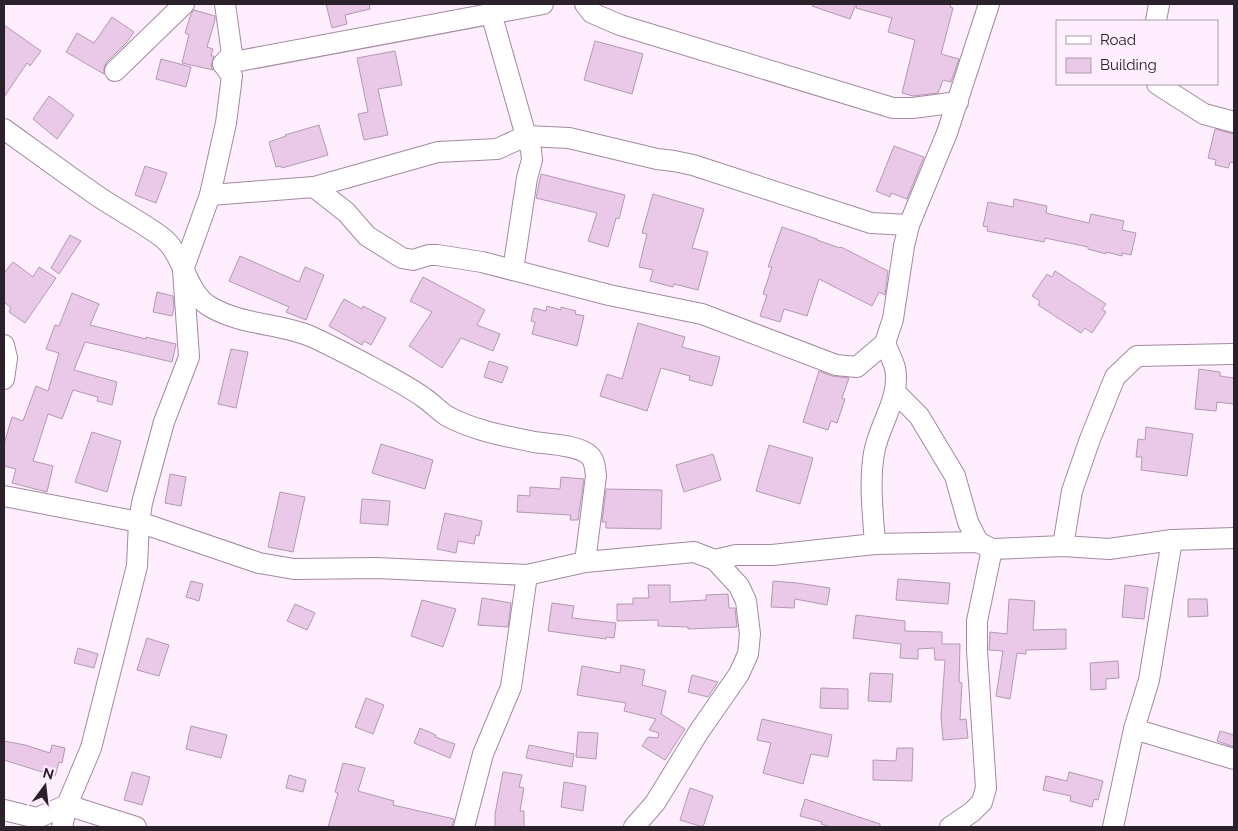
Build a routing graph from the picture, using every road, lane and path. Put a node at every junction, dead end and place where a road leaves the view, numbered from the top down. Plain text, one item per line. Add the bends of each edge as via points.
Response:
1 (184, 4) edge
2 (225, 4) edge
3 (543, 4) edge
4 (585, 4) edge
5 (989, 4) edge
6 (1159, 4) edge
7 (491, 14) junction
8 (1156, 20) edge
9 (223, 64) junction
10 (115, 71) dead end
11 (1159, 85) edge
12 (958, 102) junction
13 (1234, 122) edge
14 (4, 129) edge
15 (526, 136) junction
16 (314, 187) junction
17 (210, 195) junction
18 (909, 225) junction
19 (184, 270) junction
20 (513, 270) junction
21 (885, 343) junction
22 (4, 345) edge
23 (1232, 354) dead end
24 (4, 379) edge
25 (896, 393) junction
26 (4, 496) edge
27 (139, 522) junction
28 (1234, 538) edge
29 (1172, 540) junction
30 (875, 544) junction
31 (985, 545) junction
32 (1063, 546) junction
33 (715, 560) junction
34 (585, 562) junction
35 (526, 575) junction
36 (1134, 729) junction
37 (1234, 759) edge
38 (67, 805) junction
39 (4, 810) edge
40 (961, 826) edge
41 (62, 827) edge
42 (136, 827) edge
43 (464, 827) edge
44 (634, 827) edge
45 (1113, 827) edge

1 - 10 street
2 - 9 street via 232,54
3 - 7 street
4 - 12 street via 592,13 620,24 893,108
5 - 12 street
6 - 8 street
7 - 9 street
7 - 15 street
9 - 17 street via 232,76 226,123
11 - 13 street via 1204,114
12 - 18 street
14 - 19 street via 163,239
15 - 16 street via 497,149 438,152
15 - 18 street via 569,138 693,165 871,223
15 - 20 street via 532,160
16 - 17 street
16 - 20 street via 346,212 367,236 402,258 413,260 437,255
17 - 19 street
18 - 21 street via 893,319
19 - 27 street via 189,357 164,422
19 - 34 street via 207,305 247,321 286,328 327,344 424,397 446,415 461,422 514,437 575,448 589,455 596,476
20 - 21 street via 609,295 702,314 836,365 856,367
21 - 25 street via 895,368
22 - 24 street via 7,358
23 - 32 street via 1137,356 1115,377 1072,491
25 - 30 street via 874,452 871,483
25 - 31 street via 919,416 955,476 968,522
26 - 27 street
27 - 35 street via 259,563 294,568 377,568
27 - 38 street via 137,566 91,748
28 - 29 street
29 - 32 street via 1109,549
29 - 36 street via 1149,680
30 - 31 street
30 - 33 street via 772,555 736,555
31 - 32 street
31 - 40 street via 977,650 986,788 982,802
33 - 34 street via 694,552
33 - 44 street via 739,586 746,600 750,634 748,654 739,674 698,733 656,803
34 - 35 street
35 - 43 street via 511,687 483,754
36 - 37 street
36 - 45 street
38 - 39 street via 37,818
38 - 41 street
38 - 42 street

